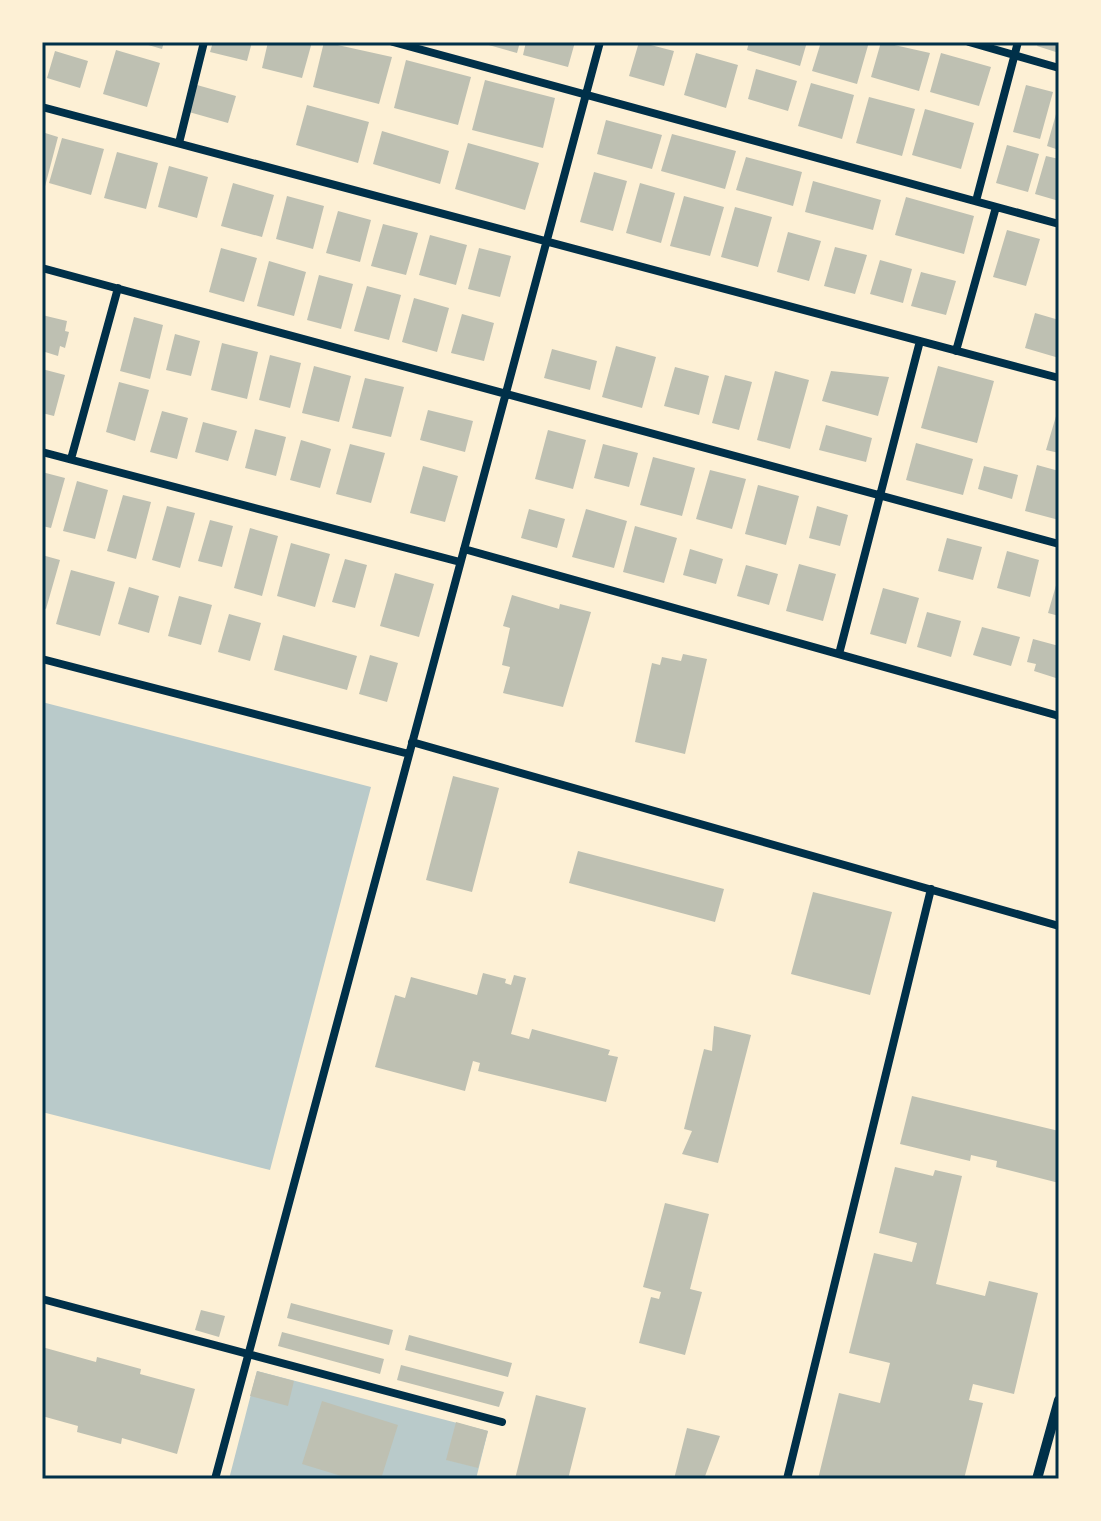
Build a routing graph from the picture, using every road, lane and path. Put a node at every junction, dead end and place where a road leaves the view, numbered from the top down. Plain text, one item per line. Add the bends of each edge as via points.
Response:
1 (204, 42) edge
2 (393, 42) edge
3 (600, 42) edge
4 (969, 42) edge
5 (1018, 42) edge
6 (1015, 55) junction
7 (1059, 68) edge
8 (586, 93) junction
9 (42, 107) edge
10 (179, 143) junction
11 (976, 201) junction
12 (996, 207) junction
13 (1059, 224) edge
14 (546, 241) junction
15 (42, 268) edge
16 (118, 288) junction
17 (920, 341) junction
18 (956, 351) junction
19 (1059, 378) edge
20 (506, 393) junction
21 (42, 452) edge
22 (71, 459) junction
23 (880, 495) junction
24 (1059, 544) edge
25 (464, 549) junction
26 (460, 562) junction
27 (839, 654) junction
28 (42, 659) edge
29 (1059, 716) edge
30 (412, 742) junction
31 (409, 754) junction
32 (931, 889) junction
33 (1059, 926) edge
34 (42, 1299) edge
35 (249, 1354) junction
36 (1059, 1400) edge
37 (502, 1422) dead end
38 (215, 1479) edge
39 (787, 1479) edge
40 (1037, 1479) edge

1 - 10 street
2 - 8 street
3 - 8 street
4 - 6 street
5 - 6 street
6 - 7 street
6 - 11 street
8 - 11 street
8 - 14 street
9 - 10 street
10 - 14 street
11 - 12 street
12 - 13 street
12 - 18 street
14 - 17 street
14 - 20 street
15 - 16 street
16 - 20 street
16 - 22 street
17 - 18 street
17 - 23 street
18 - 19 street
20 - 23 street
20 - 25 street
21 - 22 street
22 - 26 street
23 - 24 street
23 - 27 street
25 - 26 street
25 - 27 street
26 - 30 street
27 - 29 street
28 - 31 street
30 - 31 street
30 - 32 street
31 - 35 street
32 - 33 street
32 - 39 street
34 - 35 street
35 - 37 street
35 - 38 street
36 - 40 street

